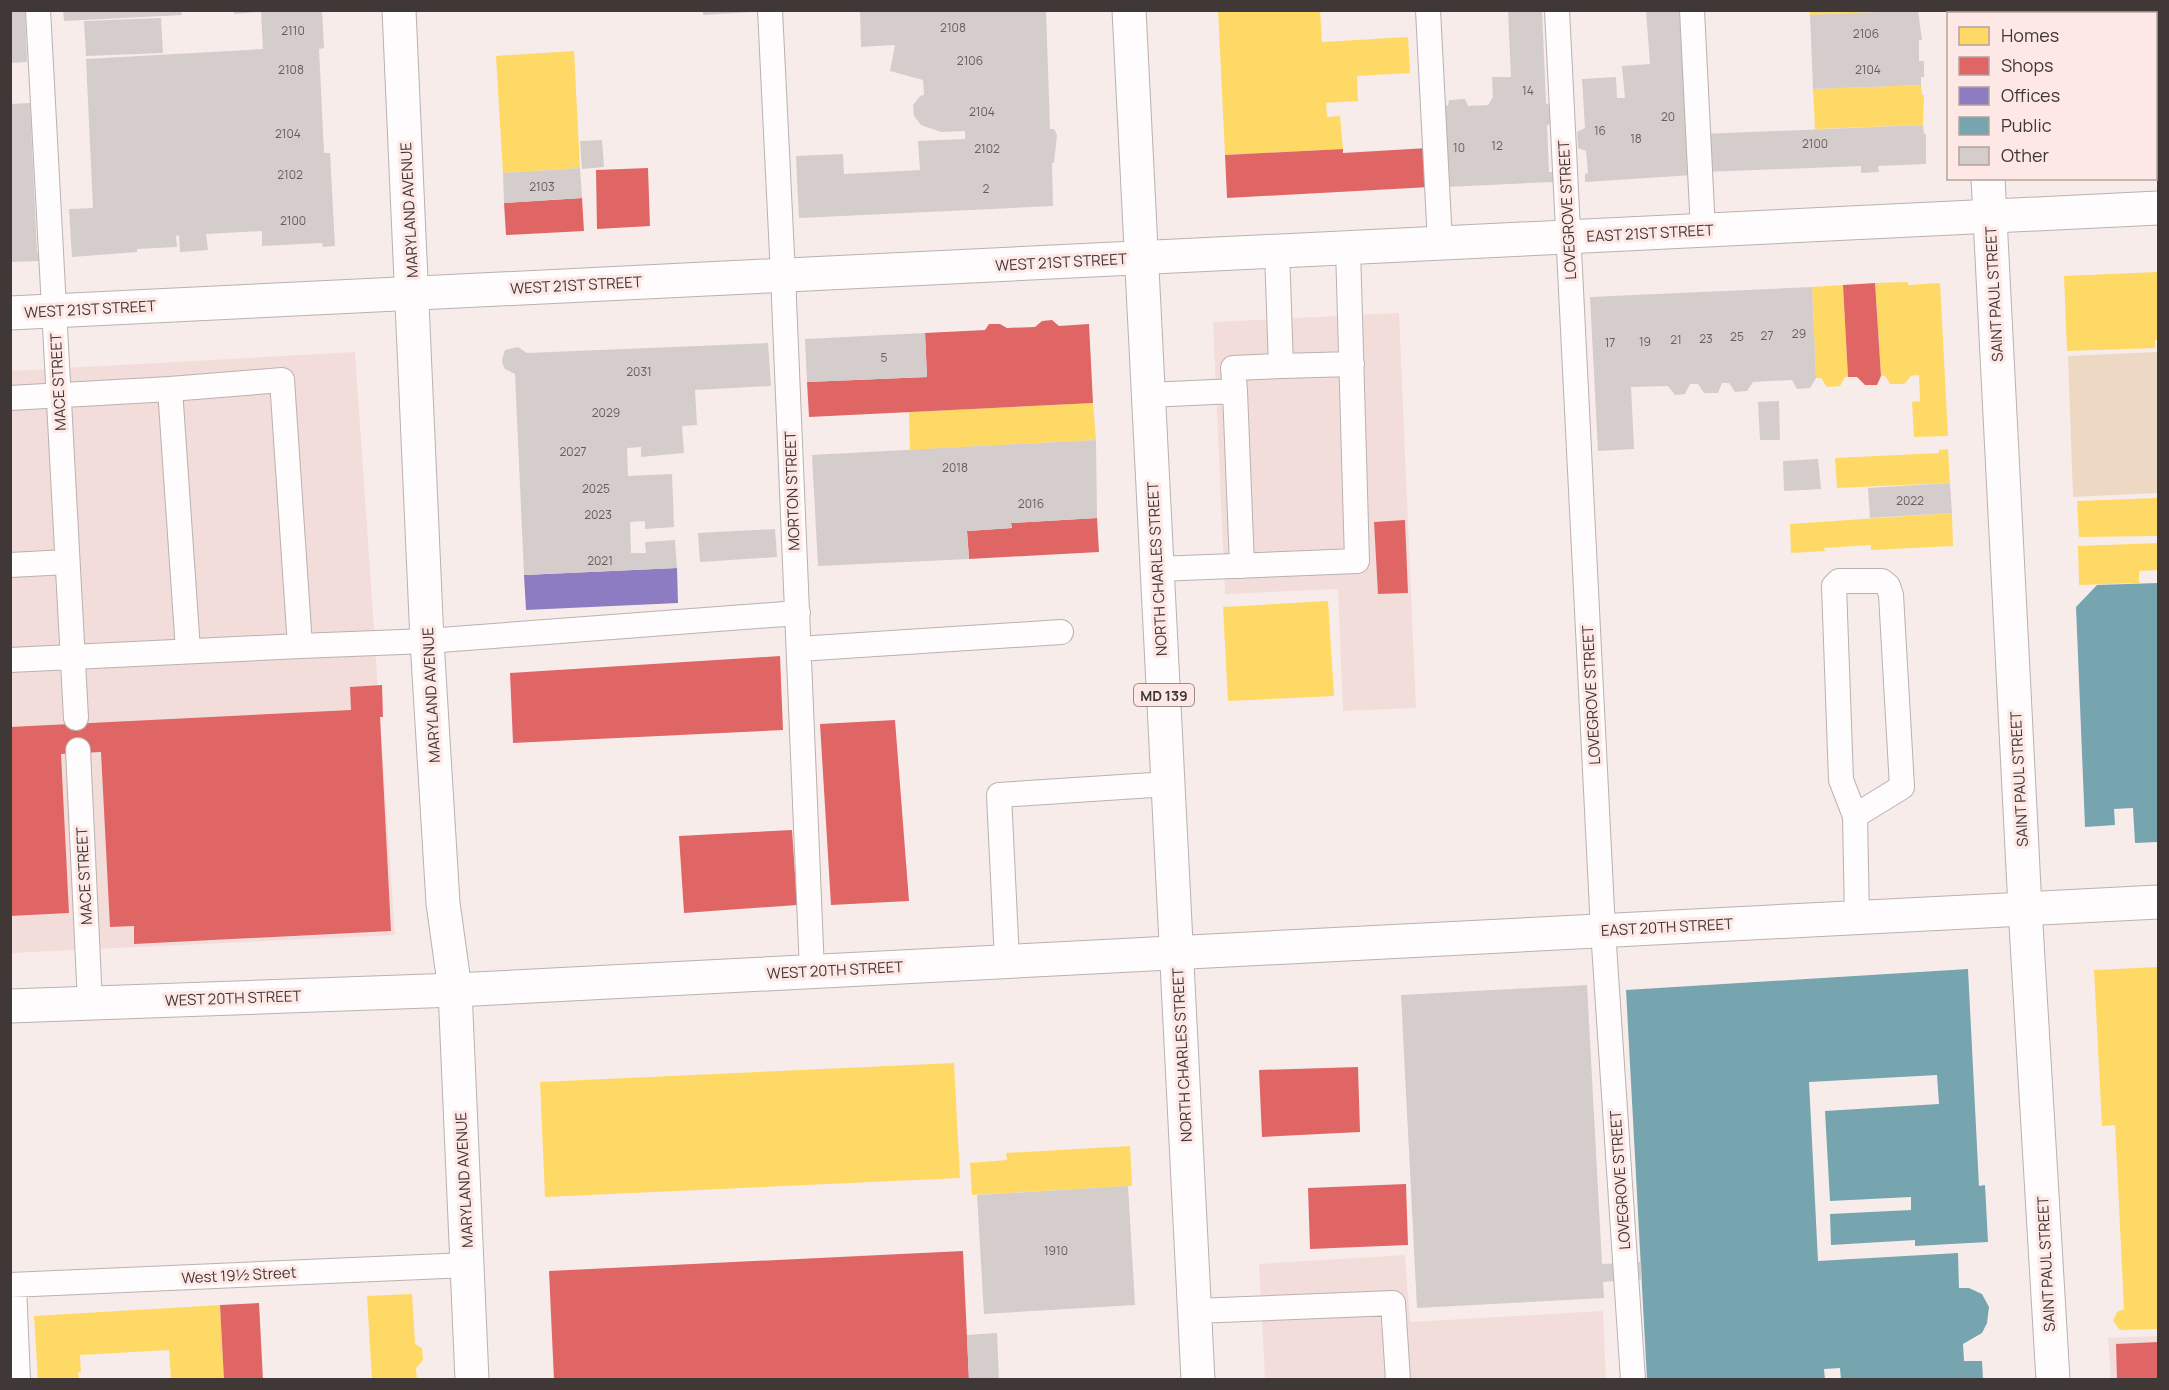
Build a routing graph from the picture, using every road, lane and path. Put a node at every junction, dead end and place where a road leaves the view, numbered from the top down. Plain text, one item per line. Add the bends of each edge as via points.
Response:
1 (38, 10) edge
2 (399, 10) edge
3 (770, 10) edge
4 (1129, 10) edge
5 (1428, 10) edge
6 (1557, 10) edge
7 (1692, 10) edge
8 (1988, 180) edge
9 (2158, 208) edge
10 (1990, 216) junction
11 (1703, 231) junction
12 (1568, 237) junction
13 (1440, 243) junction
14 (1348, 248) junction
15 (1277, 251) junction
16 (1141, 258) junction
17 (783, 275) junction
18 (413, 293) junction
19 (54, 310) junction
20 (10, 313) edge
21 (1352, 364) junction
22 (1281, 366) junction
23 (170, 389) junction
24 (1235, 391) junction
25 (58, 395) junction
26 (1148, 395) junction
27 (10, 398) edge
28 (67, 562) junction
29 (10, 565) edge
30 (1242, 566) junction
31 (1157, 569) junction
32 (798, 613) junction
33 (1061, 632) dead end
34 (427, 642) junction
35 (300, 646) junction
36 (799, 649) junction
37 (188, 650) junction
38 (73, 656) junction
39 (10, 660) edge
40 (76, 718) dead end
41 (78, 750) dead end
42 (1168, 784) junction
43 (1855, 816) junction
44 (2158, 902) edge
45 (2025, 908) junction
46 (1857, 917) junction
47 (1603, 930) junction
48 (1176, 953) junction
49 (1007, 961) junction
50 (813, 971) junction
51 (455, 990) junction
52 (90, 1003) junction
53 (10, 1006) edge
54 (468, 1265) junction
55 (12, 1285) edge
56 (1196, 1311) junction
57 (18, 1380) edge
58 (472, 1380) edge
59 (1198, 1380) edge
60 (1398, 1380) edge
61 (1633, 1380) edge
62 (2053, 1380) edge

1 - 19 lane, MACE STREET
2 - 18 street, MARYLAND AVENUE
3 - 17 lane, MORTON STREET
4 - 16 street, NORTH CHARLES STREET / MD 139
5 - 13 lane
6 - 12 lane, LOVEGROVE STREET
7 - 11 lane
8 - 10 street, SAINT PAUL STREET
9 - 10 street, EAST 21ST STREET
10 - 11 street, EAST 21ST STREET
10 - 45 street, SAINT PAUL STREET
11 - 12 street, EAST 21ST STREET
12 - 13 street, EAST 21ST STREET
12 - 47 lane, LOVEGROVE STREET
13 - 14 street, EAST 21ST STREET
14 - 15 street, EAST 21ST STREET
14 - 21 lane
15 - 16 street, EAST 21ST STREET
15 - 22 lane
16 - 17 street, WEST 21ST STREET
16 - 26 street, NORTH CHARLES STREET / MD 139
17 - 18 street, WEST 21ST STREET
17 - 32 lane, MORTON STREET
18 - 19 street, WEST 21ST STREET
18 - 34 street, MARYLAND AVENUE
19 - 20 street, WEST 21ST STREET
19 - 25 lane, MACE STREET
21 - 22 lane
21 - 30 lane via 1357,561
22 - 24 lane via 1233,368
23 - 25 lane
23 - 35 lane via 282,380
23 - 37 lane
24 - 26 lane
24 - 30 lane
25 - 27 lane
25 - 28 lane, MACE STREET
26 - 31 street, NORTH CHARLES STREET / MD 139
28 - 29 lane
28 - 38 lane, MACE STREET
30 - 31 lane
31 - 42 street, NORTH CHARLES STREET / MD 139
32 - 34 lane
32 - 36 lane, MORTON STREET
33 - 36 lane
34 - 35 lane
34 - 51 street, MARYLAND AVENUE via 443,903
35 - 37 lane
36 - 50 lane, MORTON STREET
37 - 38 lane
38 - 39 lane
38 - 40 lane, MACE STREET
41 - 52 lane, MACE STREET
42 - 48 street, NORTH CHARLES STREET / MD 139
42 - 49 lane via 999,795
43 - 43 lane via 1902,787 1891,595 1882,581 1839,581 1834,586 1841,780
43 - 46 lane
44 - 45 street, EAST 20TH STREET
45 - 46 street, EAST 20TH STREET
45 - 62 street, SAINT PAUL STREET
46 - 47 street, EAST 20TH STREET
47 - 48 street, EAST 20TH STREET
47 - 61 lane, LOVEGROVE STREET
48 - 49 street, WEST 20TH STREET
48 - 56 street, NORTH CHARLES STREET / MD 139
49 - 50 street, WEST 20TH STREET
50 - 51 street, WEST 20TH STREET
51 - 52 street, WEST 20TH STREET
51 - 54 street, MARYLAND AVENUE
52 - 53 street, WEST 20TH STREET
54 - 55 lane, West 19½ Street
54 - 58 street, MARYLAND AVENUE
55 - 57 lane
56 - 59 street, NORTH CHARLES STREET / MD 139
56 - 60 lane via 1393,1303

